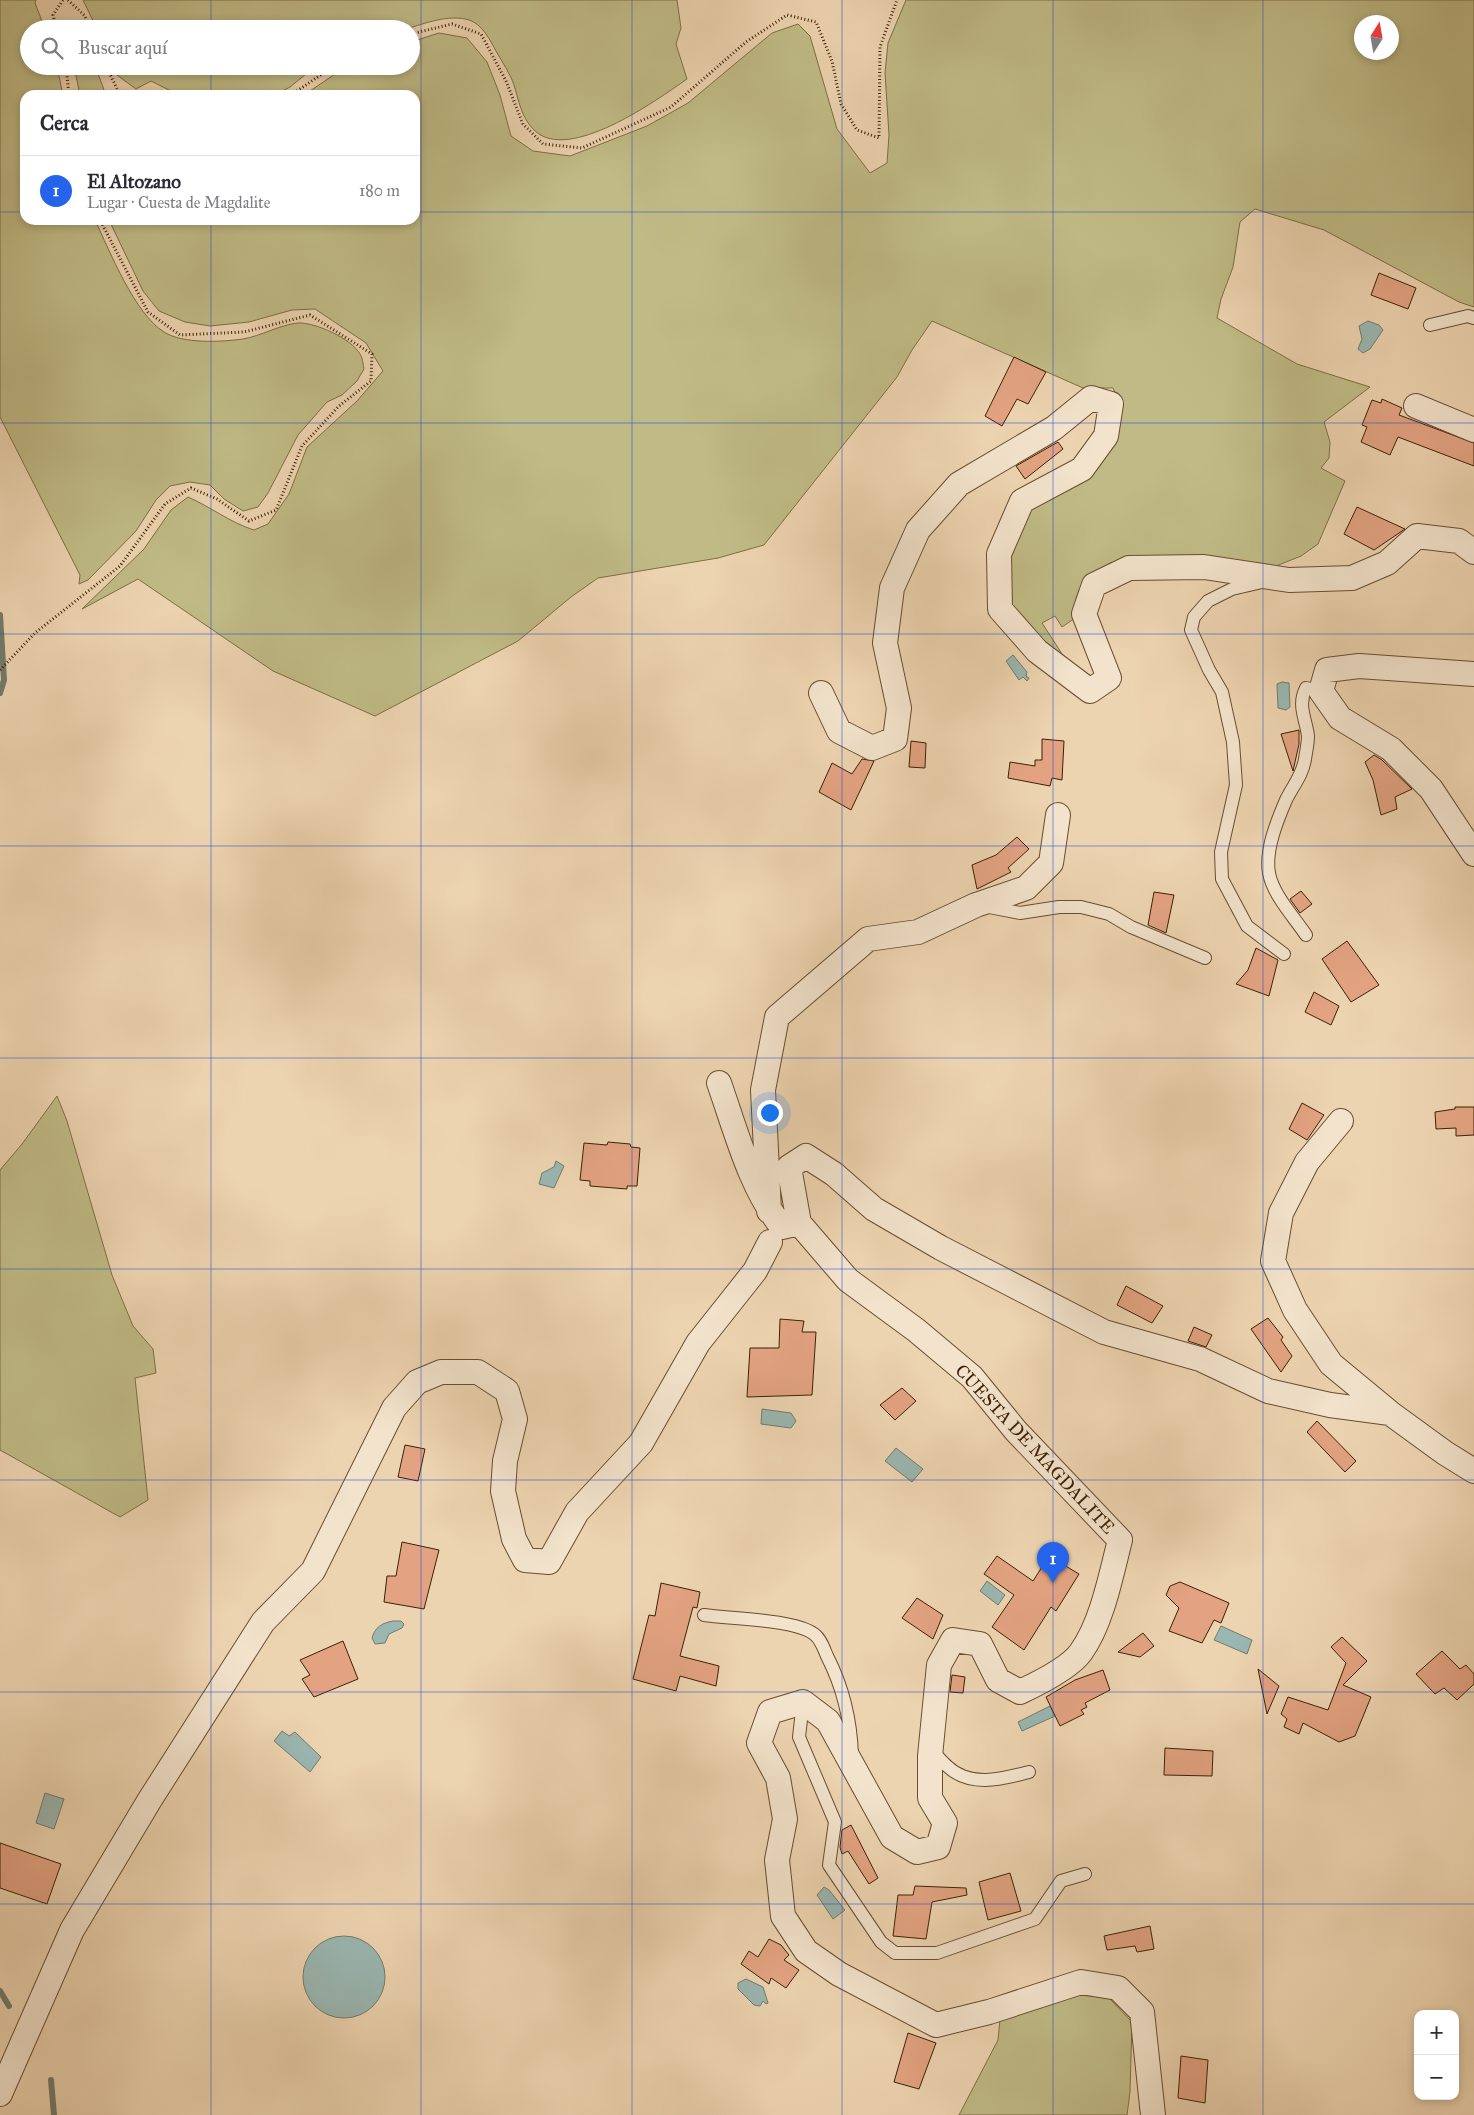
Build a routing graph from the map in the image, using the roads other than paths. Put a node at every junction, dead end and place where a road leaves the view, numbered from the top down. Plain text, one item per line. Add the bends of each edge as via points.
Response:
1 (1474, 318) edge
2 (1430, 326) dead end
3 (1416, 406) dead end
4 (1474, 430) edge
5 (1474, 552) edge
6 (1289, 580) junction
7 (1474, 674) edge
8 (1321, 691) junction
9 (821, 693) dead end
10 (1058, 815) dead end
11 (1474, 854) edge
12 (976, 905) junction
13 (1306, 935) dead end
14 (1284, 954) dead end
15 (1204, 958) dead end
16 (719, 1083) dead end
17 (1340, 1121) dead end
18 (780, 1226) junction
19 (1390, 1413) junction
20 (1474, 1471) edge
21 (704, 1615) dead end
22 (803, 1702) junction
23 (930, 1749) junction
24 (852, 1766) junction
25 (1029, 1772) dead end
26 (1085, 1874) dead end
27 (1, 2084) edge
28 (1153, 2115) edge

1 - 2 lane via 1468,316
3 - 4 street
5 - 6 street via 1459,541 1417,536 1386,563 1352,578
6 - 9 street via 1204,567 1129,568 1094,585 1084,614 1108,678 1090,691 1036,651 1000,610 998,554 1022,501 1082,468 1106,436 1111,404 1091,398 1054,428 959,484 918,530 892,588 885,643 899,708 895,739 872,748 839,731
6 - 14 lane via 1258,582 1232,589 1208,601 1194,617 1191,630 1222,692 1233,742 1236,785 1221,852 1222,879 1247,926
7 - 8 street via 1359,666 1327,670
8 - 11 street via 1340,718 1391,749 1432,789
8 - 13 lane via 1306,688 1303,694 1301,705 1308,737 1304,770 1285,802 1269,856 1269,873 1274,885
10 - 12 street via 1051,863 1026,888
12 - 15 lane via 1020,913 1081,907 1109,914 1131,927
12 - 18 street via 918,932 868,939 777,1017 763,1090
16 - 18 street via 741,1147
17 - 19 street via 1307,1162 1282,1213 1273,1261 1295,1310 1331,1364
18 - 19 street via 790,1167 806,1156 834,1174 874,1209 941,1248 1104,1332 1200,1359 1268,1391 1330,1405
18 - 23 street, CUESTA DE MAGDALITE via 916,1330 972,1378 1016,1431 1120,1540 1102,1610 1081,1653 1047,1679 1020,1692 998,1680 980,1644 953,1640 939,1665
18 - 27 street via 755,1271 698,1343 641,1444 577,1512 549,1562 525,1560 514,1539 503,1491 505,1461 515,1419 507,1391 478,1372 441,1372 417,1382 394,1408 313,1571 263,1622 76,1922
19 - 20 street
21 - 24 lane via 785,1625 814,1634 821,1642 842,1689 848,1710
22 - 24 street, CUESTA DE MAGDALITE via 828,1721
22 - 26 lane via 799,1737 835,1822 829,1865 881,1942 895,1953 937,1953 1035,1920 1061,1881
22 - 28 street via 770,1712 759,1742 778,1778 786,1819 777,1860 783,1916 806,1951 839,1974 936,2025 990,2012 1081,1982 1118,1988 1142,2012
23 - 24 street, CUESTA DE MAGDALITE via 930,1798 945,1823 938,1847 917,1852 892,1837
23 - 25 lane via 947,1766 968,1778 994,1781

